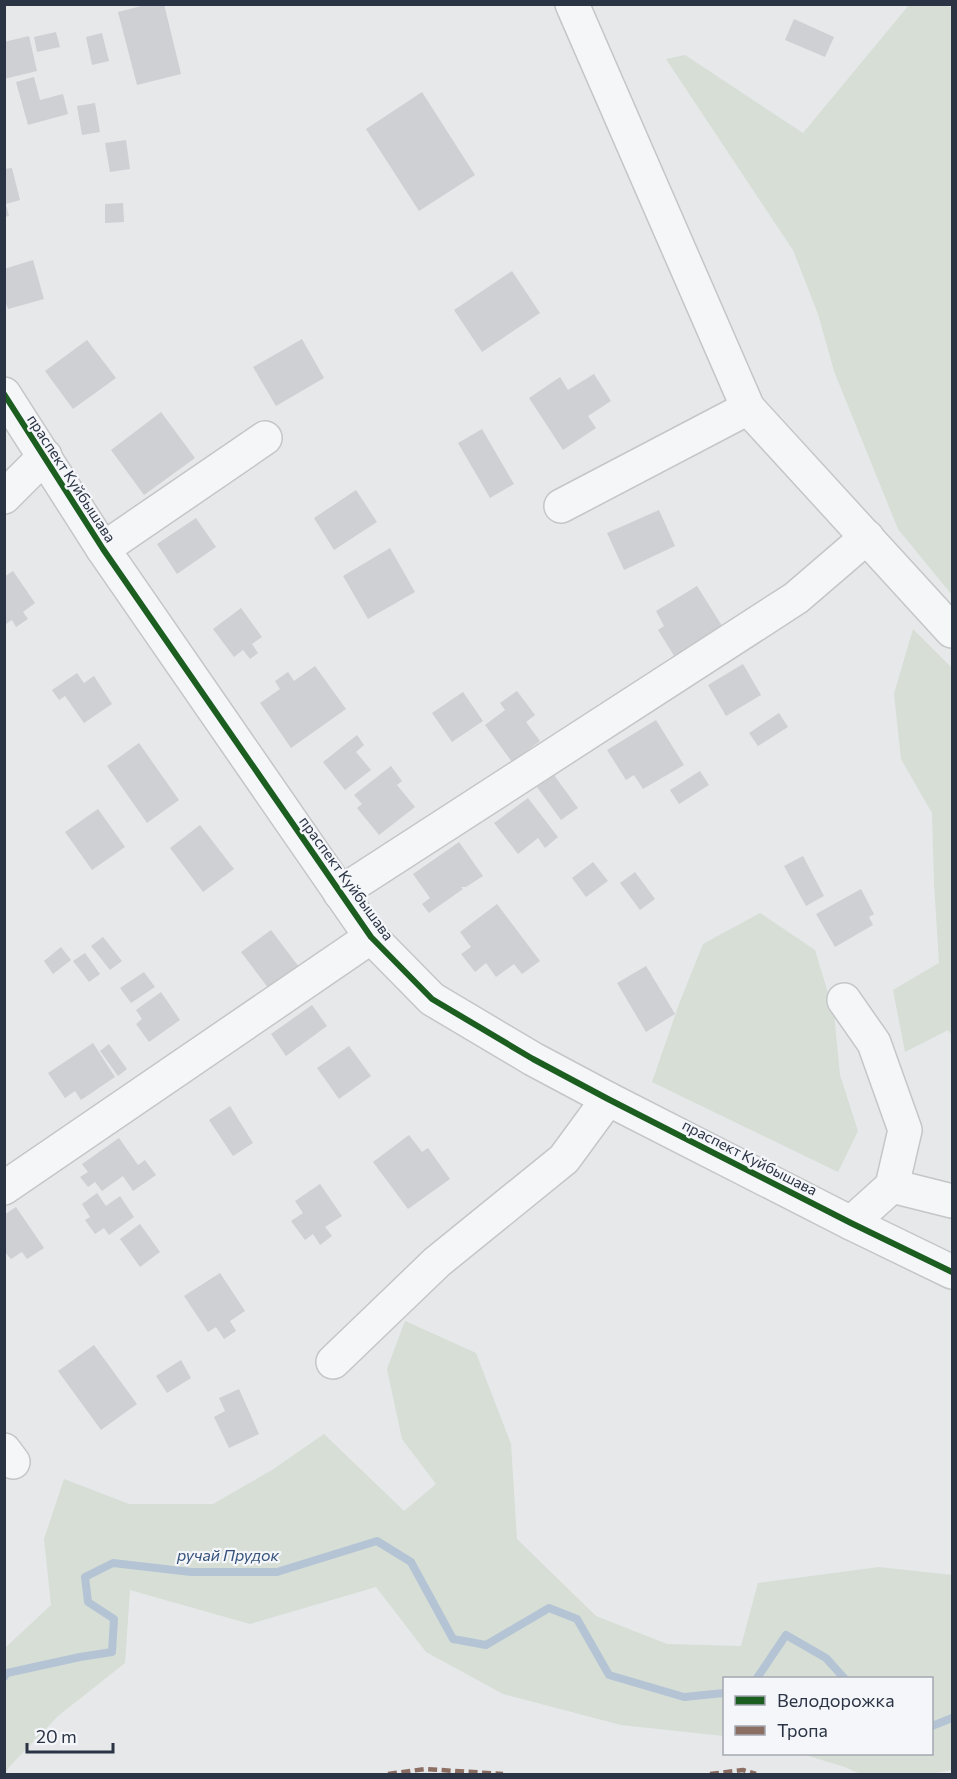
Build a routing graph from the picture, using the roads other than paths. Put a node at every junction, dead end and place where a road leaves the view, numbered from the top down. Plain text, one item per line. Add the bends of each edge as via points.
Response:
1 (572, 4) edge
2 (4, 394) edge
3 (748, 408) junction
4 (265, 438) dead end
5 (45, 456) junction
6 (4, 497) edge
7 (561, 506) dead end
8 (867, 537) junction
9 (103, 549) junction
10 (952, 631) edge
11 (340, 893) junction
12 (371, 937) junction
13 (844, 1000) dead end
14 (608, 1099) junction
15 (892, 1186) junction
16 (4, 1188) edge
17 (952, 1201) edge
18 (851, 1223) junction
19 (952, 1272) edge
20 (333, 1362) dead end

1 - 3 street
2 - 5 street, праспект Куйбышава
3 - 7 street
3 - 8 street
4 - 9 street
5 - 6 street
5 - 9 street, праспект Куйбышава
8 - 10 street
8 - 11 street via 796,598
9 - 11 street, праспект Куйбышава
11 - 12 street, праспект Куйбышава
12 - 14 street, праспект Куйбышава via 432,999
12 - 16 street
13 - 15 street via 874,1043 905,1130
14 - 18 street, праспект Куйбышава
14 - 20 street via 564,1159 437,1262
15 - 17 street
15 - 18 street
18 - 19 street, праспект Куйбышава

